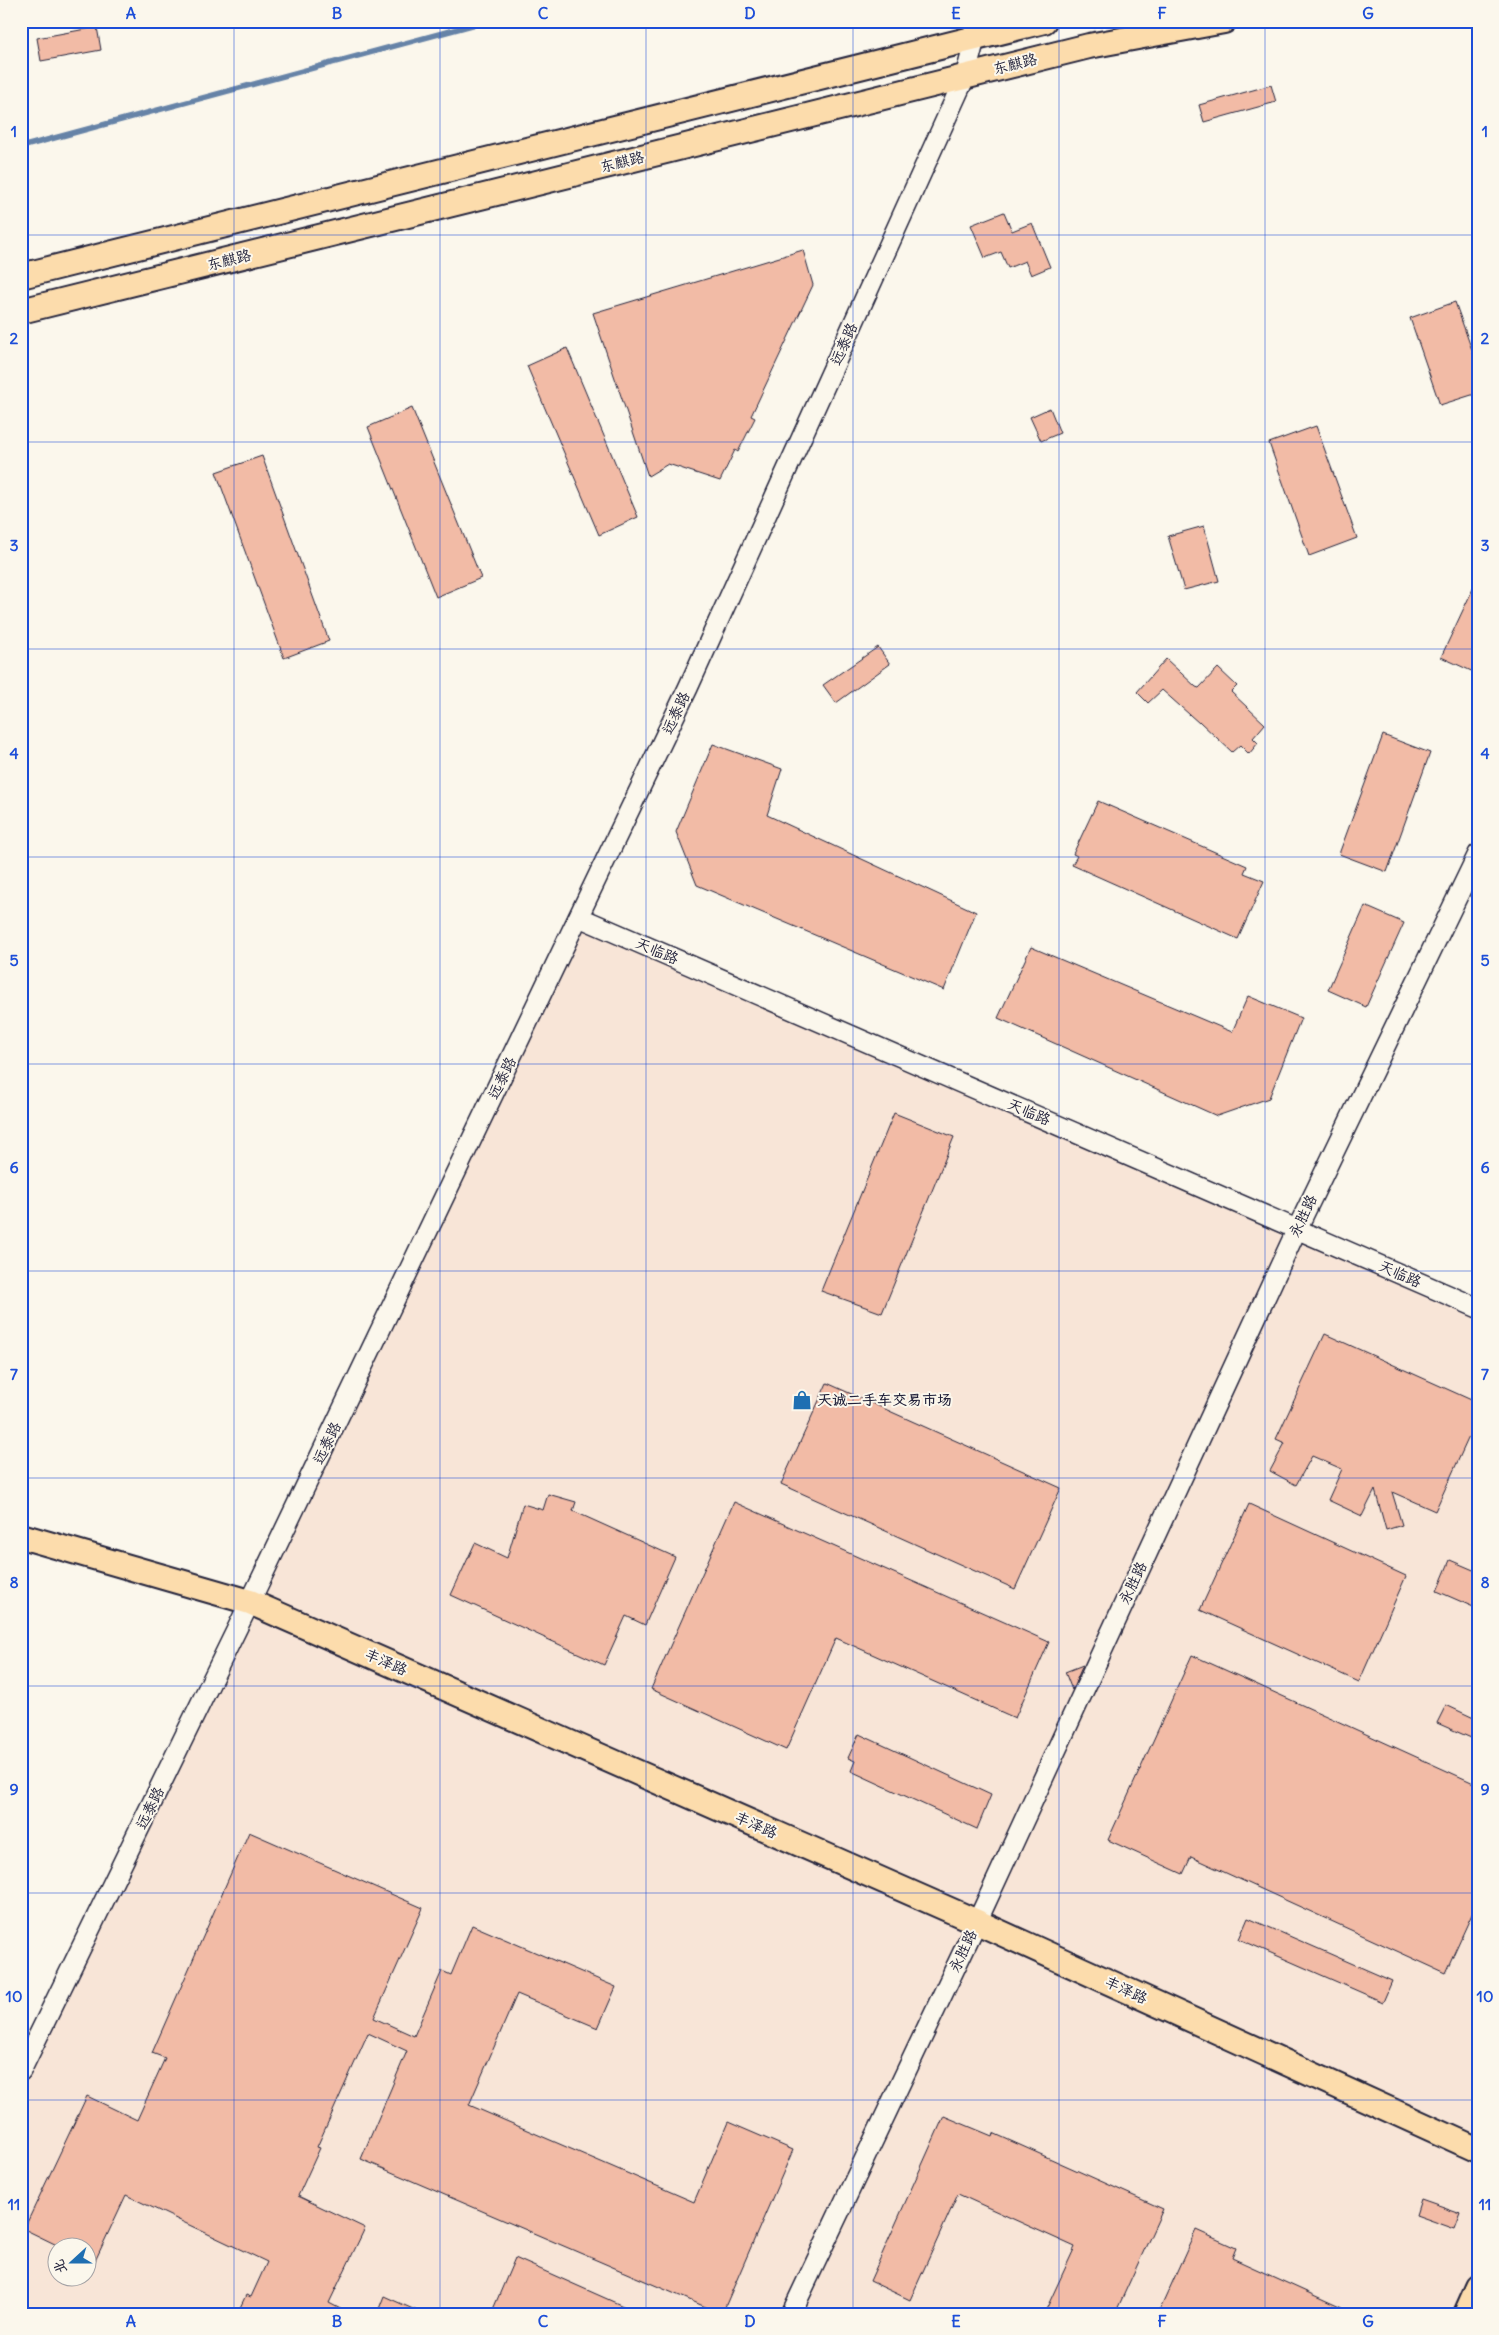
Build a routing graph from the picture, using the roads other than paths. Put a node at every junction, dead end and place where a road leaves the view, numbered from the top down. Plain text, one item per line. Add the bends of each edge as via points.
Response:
1 (1044, 21) edge
2 (1224, 21) edge
3 (974, 30) edge
4 (965, 77) junction
5 (21, 276) edge
6 (21, 311) edge
7 (1478, 854) edge
8 (580, 917) junction
9 (1297, 1229) junction
10 (1478, 1308) edge
11 (21, 1536) edge
12 (250, 1602) junction
13 (977, 1922) junction
14 (21, 2071) edge
15 (1478, 2150) edge
16 (1478, 2287) edge
17 (1478, 2295) edge
18 (791, 2314) edge
19 (1466, 2314) edge

1 - 3 main road
2 - 4 main road, 东麒路 via 1089,46
3 - 4 street, 远泰路
3 - 5 main road
4 - 6 main road, 东麒路
4 - 8 street, 远泰路 via 688,688
7 - 9 street, 永胜路
8 - 9 street, 天临路
8 - 12 street, 远泰路
9 - 10 street, 天临路
9 - 13 street, 永胜路
11 - 12 main road, 丰泽路
12 - 13 main road, 丰泽路
12 - 14 street, 远泰路
13 - 15 main road, 丰泽路
13 - 18 street, 永胜路
16 - 19 main road
17 - 19 street

